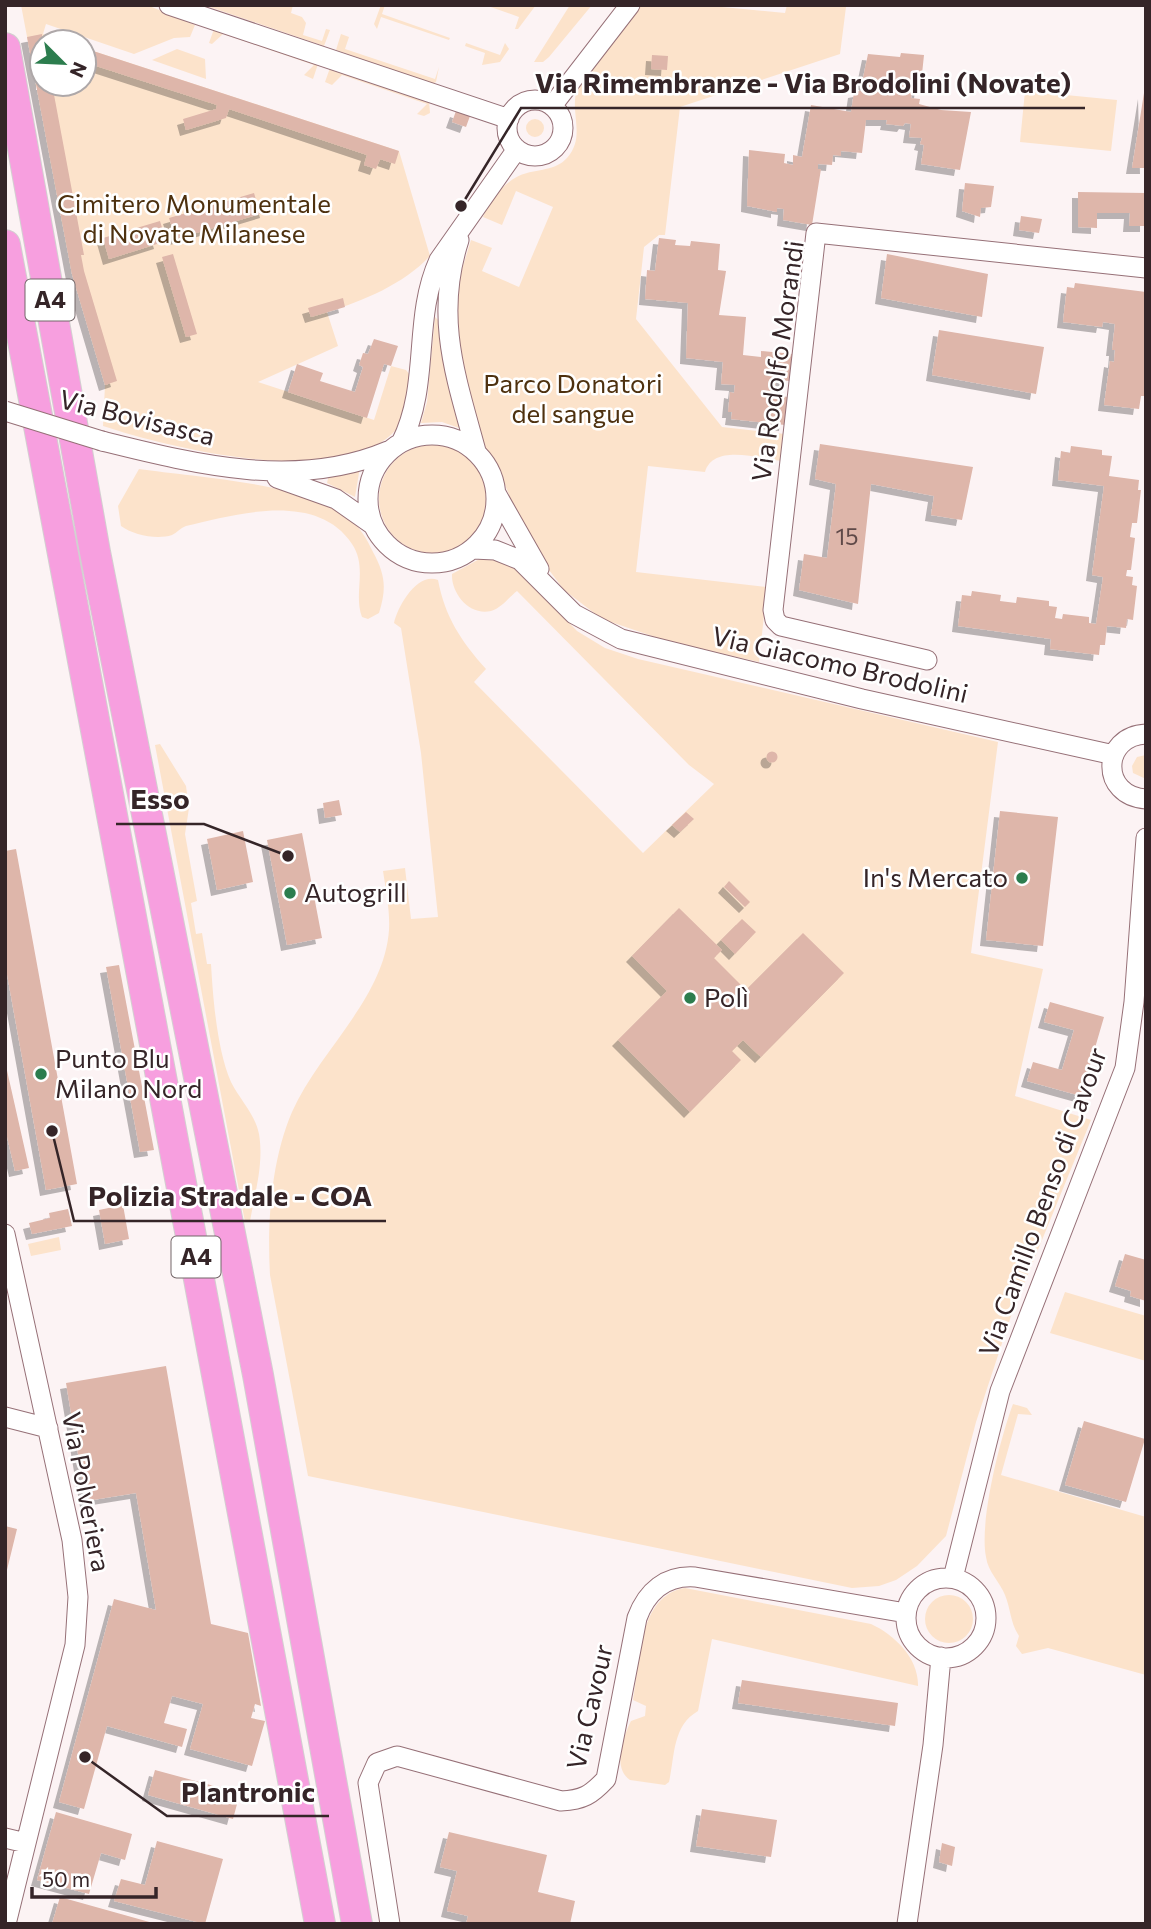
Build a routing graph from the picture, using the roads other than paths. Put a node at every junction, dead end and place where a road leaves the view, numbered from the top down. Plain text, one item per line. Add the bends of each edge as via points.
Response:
1 (169, 5) edge
2 (630, 5) edge
3 (5, 48) edge
4 (552, 106) junction
5 (509, 119) junction
6 (517, 149) junction
7 (463, 230) junction
8 (5, 245) edge
9 (1146, 268) edge
10 (5, 411) edge
11 (396, 446) junction
12 (476, 451) junction
13 (258, 471) junction
14 (497, 494) junction
15 (373, 525) junction
16 (473, 549) junction
17 (563, 605) junction
18 (927, 660) dead end
19 (1146, 734) edge
20 (1114, 755) junction
21 (1146, 799) edge
22 (1146, 838) edge
23 (5, 1234) edge
24 (5, 1417) edge
25 (48, 1428) junction
26 (953, 1578) junction
27 (906, 1613) junction
28 (941, 1657) junction
29 (5, 1838) edge
30 (26, 1843) junction
31 (6, 1924) edge
32 (320, 1924) edge
33 (357, 1924) edge
34 (390, 1924) edge
35 (907, 1924) edge

1 - 5 street
2 - 4 street
3 - 33 highway, A4 via 95,552 258,1375
4 - 5 street via 528,101
4 - 6 street via 564,127 560,142 541,156
5 - 6 street via 508,135
6 - 7 street
7 - 11 street via 439,260 430,281 416,408
7 - 12 street via 452,269 446,330
8 - 32 highway, A4
9 - 18 street, Via Rodolfo Morandi via 816,233 775,620 781,626
10 - 13 street, Via Bovisasca, bridge via 102,441
11 - 12 street via 424,436 447,436
11 - 13 street, Via Bovisasca via 361,463 324,471
11 - 15 street via 378,466 370,486
12 - 14 street via 491,473
13 - 15 street, Via Bovisasca via 336,499
14 - 16 street via 492,524
14 - 17 street, Via Giacomo Brodolini
15 - 16 street via 398,554 420,562 453,560
16 - 17 street, Via Giacomo Brodolini via 495,550 520,560
17 - 20 street, Via Giacomo Brodolini via 597,628 647,647
19 - 20 street via 1125,740
20 - 21 street via 1115,782 1128,795
22 - 26 street, Via Camillo Benso di Cavour via 1125,1068 1000,1391
23 - 25 street, Via Polveriera
24 - 25 street
25 - 30 street, Via Polveriera via 75,1557 78,1611 72,1658
26 - 27 street via 934,1579 918,1588
26 - 28 street via 976,1591 985,1607 986,1625 966,1653
27 - 28 street via 908,1631 918,1646
27 - 34 street, Via Cavour via 695,1577 661,1583 637,1618 606,1779 592,1794 561,1801 397,1756 377,1763 368,1783
28 - 35 street
29 - 30 street
30 - 31 street, Via Polveriera

